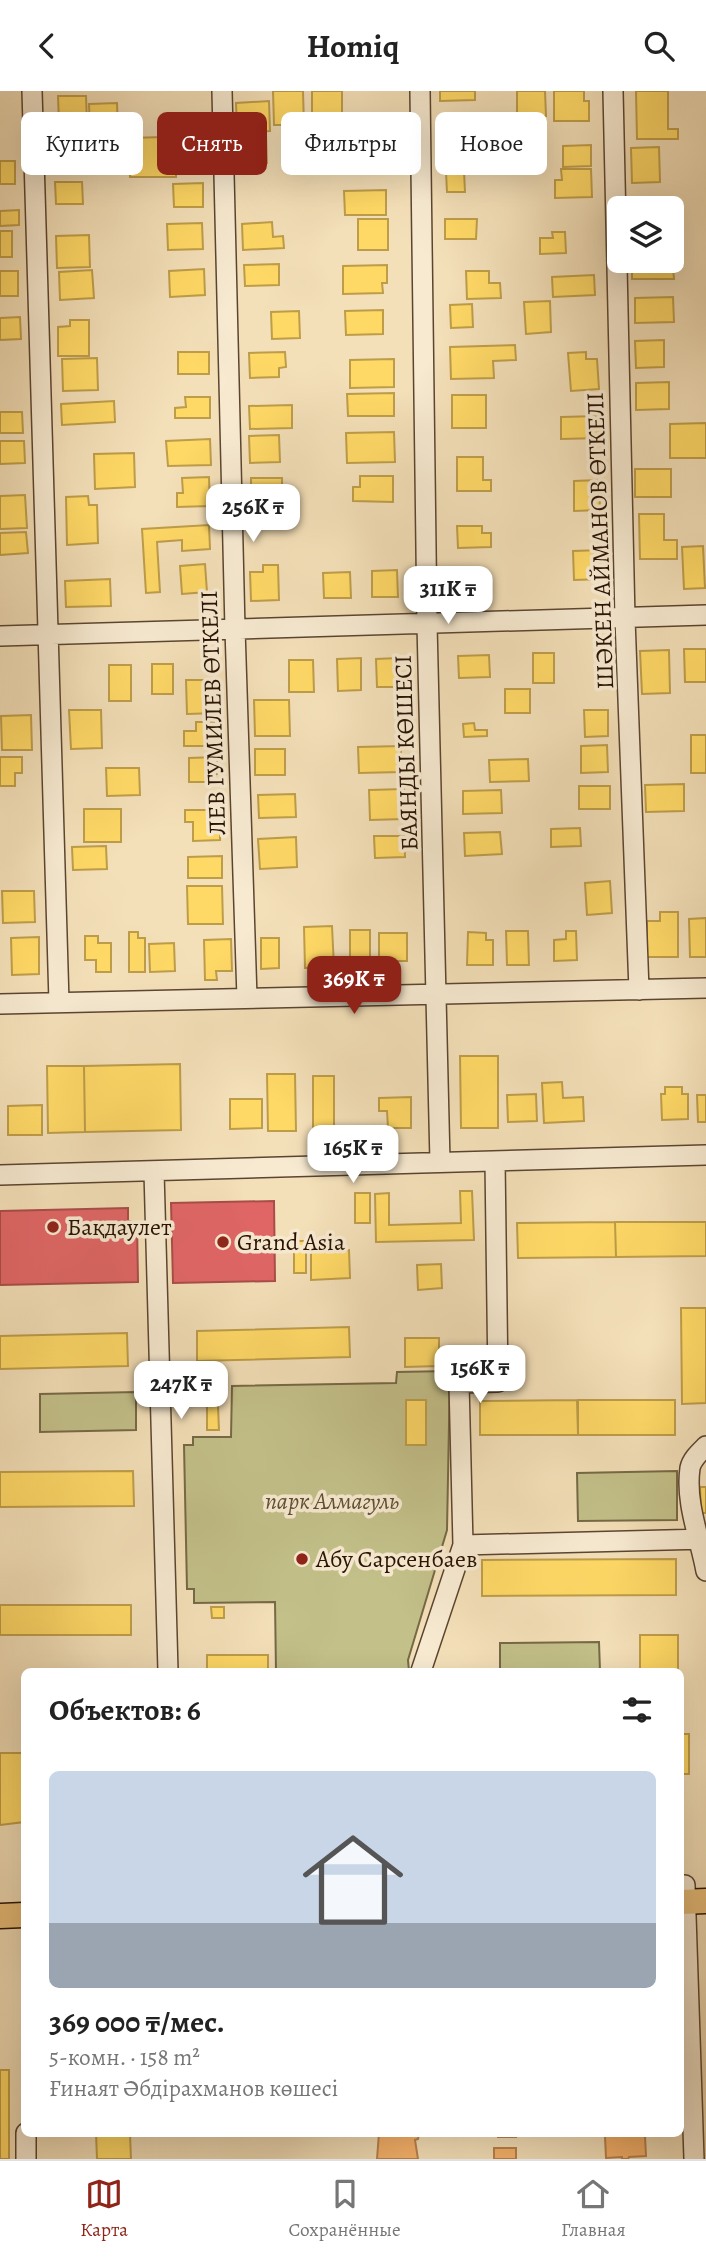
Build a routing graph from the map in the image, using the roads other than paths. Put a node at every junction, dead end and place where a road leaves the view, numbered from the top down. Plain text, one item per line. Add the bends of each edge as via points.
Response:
1 (32, 91) edge
2 (222, 91) edge
3 (420, 91) edge
4 (613, 91) edge
5 (706, 615) edge
6 (625, 619) junction
7 (428, 624) junction
8 (235, 629) junction
9 (0, 636) edge
10 (49, 636) junction
11 (706, 988) edge
12 (639, 990) junction
13 (438, 993) junction
14 (247, 998) junction
15 (60, 1002) junction
16 (0, 1004) edge
17 (706, 1154) edge
18 (495, 1161) junction
19 (440, 1162) junction
20 (154, 1172) junction
21 (0, 1175) edge
22 (706, 1446) edge
23 (703, 1539) edge
24 (463, 1545) junction
25 (706, 1571) edge
26 (168, 1668) edge
27 (422, 1668) edge
28 (691, 1893) edge
29 (21, 1899) edge
30 (0, 1900) edge
31 (21, 1915) edge
32 (0, 1916) edge
33 (26, 2137) edge
34 (26, 2159) edge
35 (694, 2159) edge

1 - 10 street
2 - 8 street, ЛЕВ ГУМИЛЕВ ӨТКЕЛІ
3 - 7 street, БАЯНДЫ КӨШЕСІ
4 - 6 street, ШӘКЕН АЙМАНОВ ӨТКЕЛІ
5 - 6 street
6 - 7 street
6 - 12 street, ШӘКЕН АЙМАНОВ ӨТКЕЛІ
7 - 8 street
7 - 13 street, БАЯНДЫ КӨШЕСІ
8 - 10 street
8 - 14 street, ЛЕВ ГУМИЛЕВ ӨТКЕЛІ
9 - 10 street
10 - 15 street
11 - 12 street
12 - 13 street
13 - 14 street
13 - 19 street, БАЯНДЫ КӨШЕСІ
14 - 15 street
15 - 16 street
17 - 18 street
18 - 19 street
18 - 24 street via 498,1382 459,1383
19 - 20 street
20 - 21 street
20 - 26 street
22 - 23 street via 691,1467 692,1516
23 - 24 street
23 - 25 street
24 - 27 street
28 - 35 street
29 - 30 main road
31 - 32 main road
33 - 34 street

